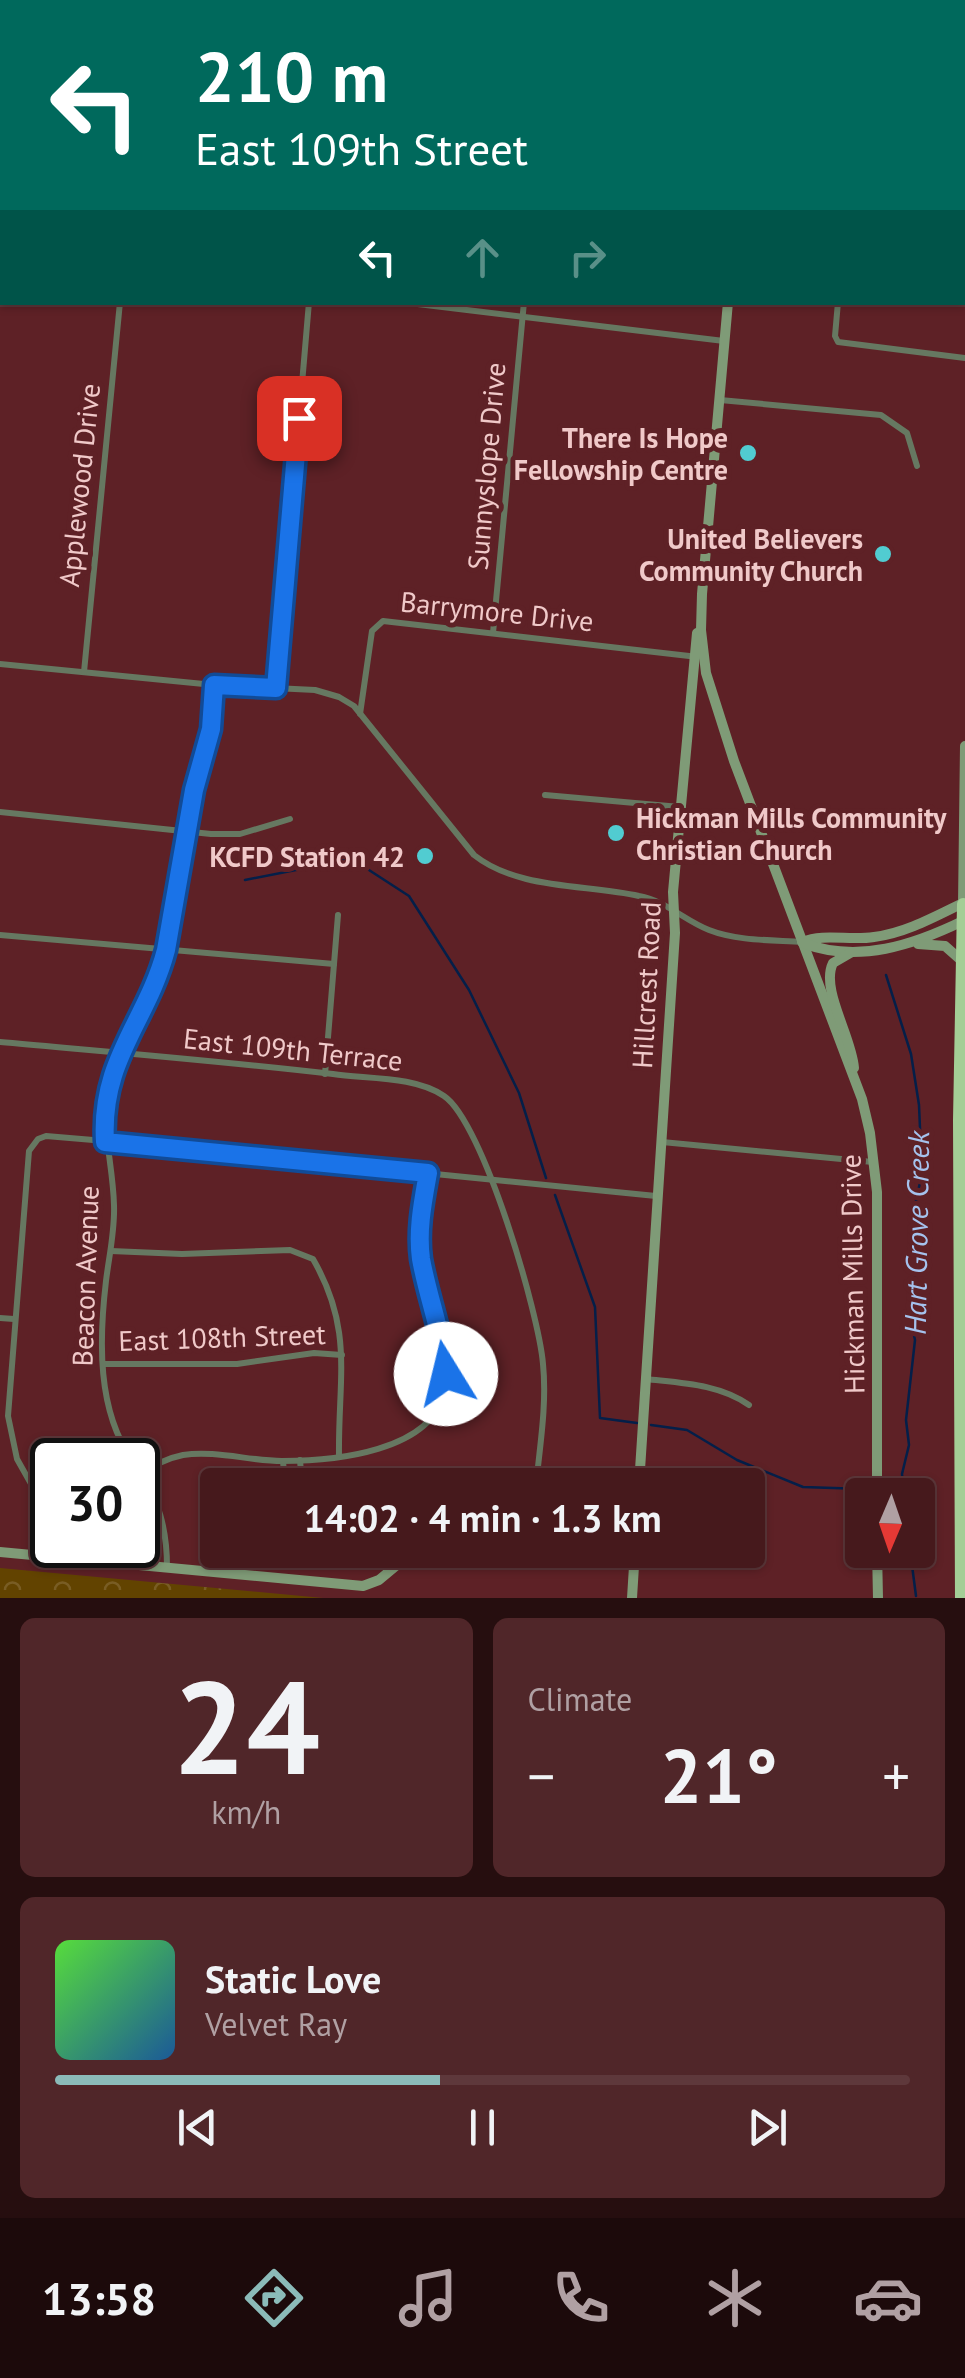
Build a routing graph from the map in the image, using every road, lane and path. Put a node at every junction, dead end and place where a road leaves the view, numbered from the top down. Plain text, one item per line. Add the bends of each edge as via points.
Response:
1 (120, 305) edge
2 (308, 305) edge
3 (424, 305) edge
4 (524, 305) edge
5 (728, 305) edge
6 (838, 305) edge
7 (522, 318) junction
8 (724, 342) junction
9 (965, 358) edge
10 (719, 400) junction
11 (917, 466) dead end
12 (493, 633) junction
13 (699, 657) junction
14 (0, 664) edge
15 (84, 672) junction
16 (214, 685) junction
17 (276, 688) junction
18 (360, 714) junction
19 (965, 746) edge
20 (545, 795) dead end
21 (681, 808) junction
22 (0, 812) edge
23 (290, 819) dead end
24 (187, 834) junction
25 (964, 903) edge
26 (674, 909) junction
27 (338, 915) dead end
28 (964, 921) edge
29 (0, 935) edge
30 (802, 942) junction
31 (912, 944) junction
32 (166, 950) junction
33 (855, 951) junction
34 (962, 961) junction
35 (334, 964) junction
36 (964, 1032) edge
37 (0, 1042) edge
38 (119, 1053) junction
39 (325, 1074) junction
40 (854, 1080) junction
41 (105, 1142) junction
42 (660, 1142) junction
43 (874, 1162) junction
44 (428, 1173) junction
45 (490, 1179) junction
46 (656, 1196) junction
47 (111, 1251) junction
48 (965, 1267) edge
49 (961, 1286) junction
50 (0, 1318) edge
51 (14, 1319) junction
52 (342, 1354) junction
53 (104, 1364) junction
54 (646, 1379) junction
55 (748, 1405) dead end
56 (120, 1438) edge
57 (339, 1454) junction
58 (300, 1460) junction
59 (283, 1461) junction
60 (160, 1462) edge
61 (284, 1468) edge
62 (301, 1468) edge
63 (538, 1468) edge
64 (640, 1468) edge
65 (877, 1478) edge
66 (30, 1483) edge
67 (160, 1512) edge
68 (30, 1551) edge
69 (0, 1552) edge
70 (160, 1567) edge
71 (166, 1568) junction
72 (394, 1568) edge
73 (634, 1568) edge
74 (877, 1568) edge
75 (632, 1598) edge
76 (878, 1598) edge
77 (961, 1598) edge

1 - 15 street, Applewood Drive
2 - 17 street
3 - 7 street
4 - 7 street, Sunnyslope Drive
5 - 8 street
6 - 9 street via 838,342
7 - 8 street
7 - 12 street, Sunnyslope Drive
8 - 10 street
10 - 11 street via 881,414 907,434
10 - 13 street, Hillcrest Road
12 - 13 street, Barrymore Drive
12 - 18 street, Barrymore Drive via 383,621 372,630
13 - 21 street, Hillcrest Road
13 - 30 street, Hickman Mills Drive
14 - 15 street
15 - 16 street
16 - 17 street
16 - 24 street, Beacon Avenue
17 - 18 street via 338,696
18 - 26 street via 487,866 638,895
19 - 25 street
20 - 21 street
21 - 26 street, Hillcrest Road
22 - 24 street
23 - 24 street via 240,834
24 - 32 street, Beacon Avenue
25 - 28 highway
25 - 30 street via 879,937 816,936
26 - 30 street via 714,932
26 - 42 street, Hillcrest Road
27 - 35 street
28 - 31 street
28 - 34 highway
29 - 32 street
30 - 33 street
30 - 40 street, Hickman Mills Drive
31 - 33 street
31 - 34 street via 945,946
32 - 35 street
32 - 38 street, Beacon Avenue
33 - 40 street via 834,963 828,979 851,1044
34 - 36 highway
35 - 39 street
36 - 49 highway
37 - 38 street, East 109th Terrace
38 - 39 street, East 109th Terrace
38 - 41 street, Beacon Avenue via 106,1098
39 - 45 street, East 109th Terrace via 428,1088 466,1119
40 - 43 street, Hickman Mills Drive
41 - 44 street
41 - 47 street, Beacon Avenue via 114,1200
41 - 51 street via 46,1136 29,1150
42 - 43 street
42 - 46 street, Hillcrest Road
43 - 65 street, Hickman Mills Drive
44 - 45 street
44 - 57 street via 420,1246 444,1352 444,1391 436,1416 418,1432 394,1445
45 - 46 street
45 - 63 street via 513,1238 543,1359
46 - 54 street, Hillcrest Road
47 - 52 street via 305,1254 334,1299
47 - 53 street, Beacon Avenue
48 - 49 highway
49 - 77 highway
50 - 51 street
51 - 66 street via 10,1434
52 - 53 street, East 108th Street via 237,1364
52 - 57 street
53 - 56 street, Beacon Avenue via 111,1420
54 - 55 street via 707,1387
54 - 64 street, Hillcrest Road
57 - 58 street
58 - 59 street
58 - 62 street
59 - 60 street via 192,1454
59 - 61 street
67 - 71 street
68 - 69 street
70 - 71 street
71 - 72 street via 363,1586
73 - 75 street
74 - 76 street

